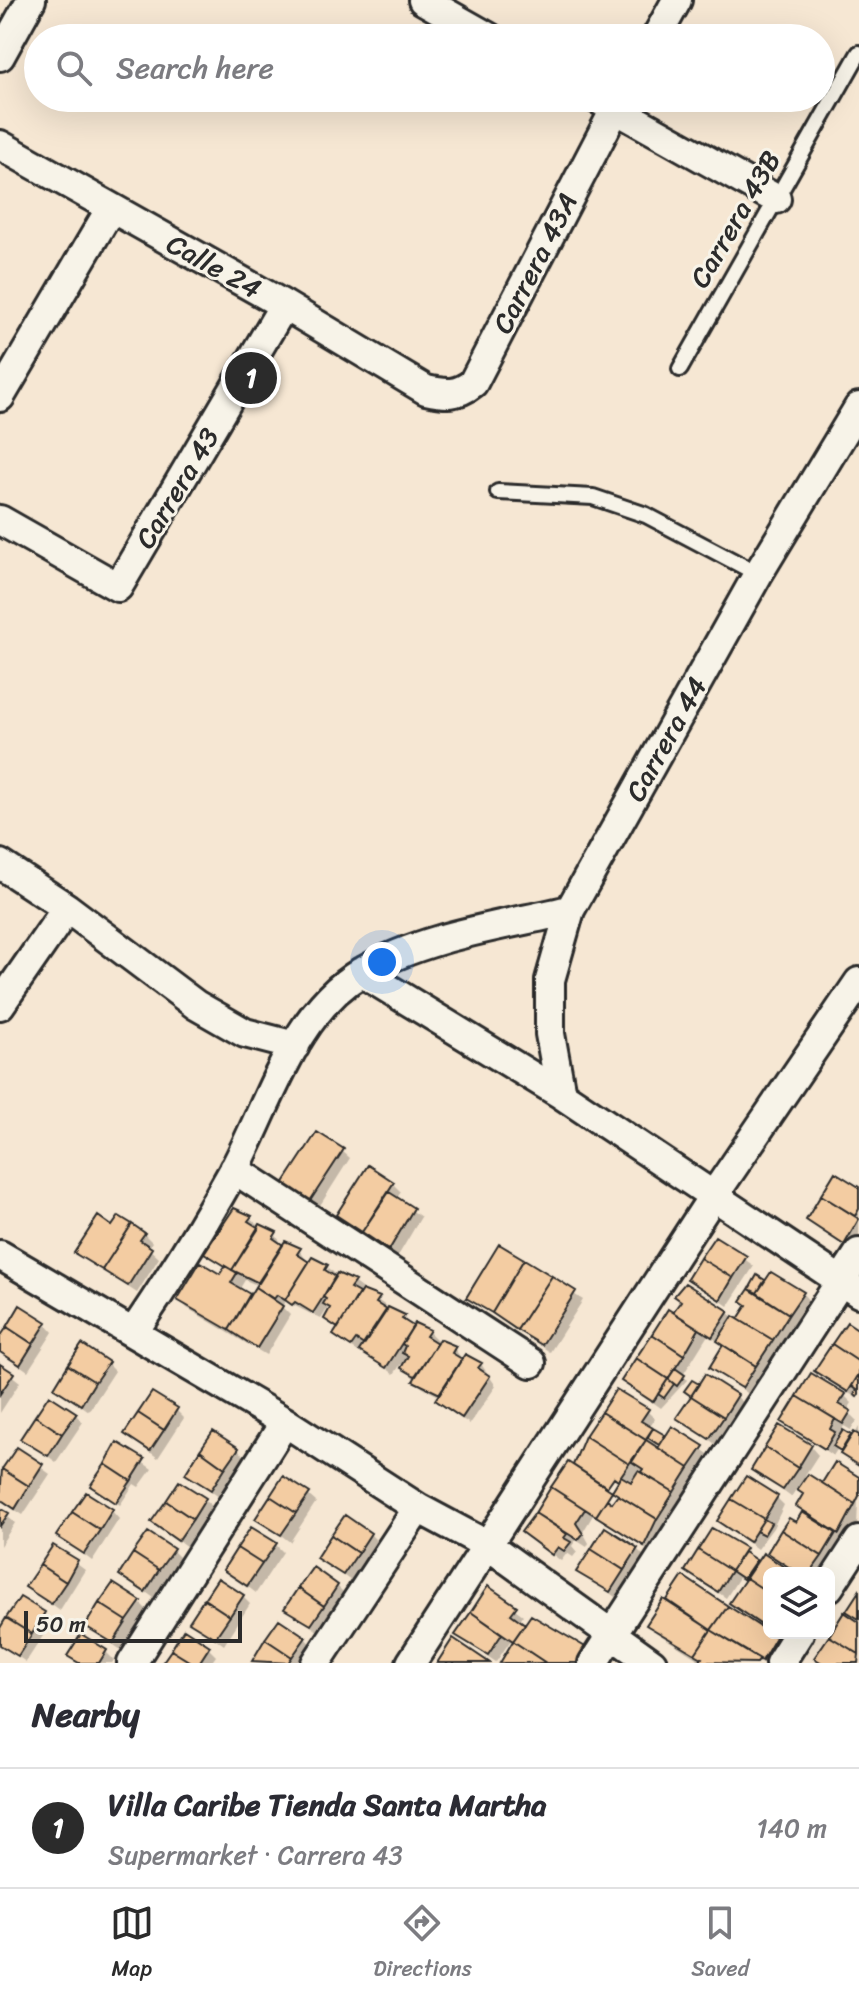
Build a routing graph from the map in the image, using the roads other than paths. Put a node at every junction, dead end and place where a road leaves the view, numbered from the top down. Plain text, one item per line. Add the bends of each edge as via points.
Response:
1 (31, 0) edge
2 (677, 0) edge
3 (442, 5) edge
4 (470, 24) edge
5 (664, 24) edge
6 (859, 53) edge
7 (0, 56) edge
8 (835, 95) edge
9 (606, 112) edge
10 (628, 112) edge
11 (825, 112) edge
12 (0, 145) edge
13 (776, 199) junction
14 (111, 208) junction
15 (284, 305) junction
16 (680, 369) dead end
17 (426, 390) joint
18 (0, 397) edge
19 (859, 407) edge
20 (498, 492) dead end
21 (0, 520) edge
22 (758, 574) junction
23 (0, 864) edge
24 (67, 908) junction
25 (570, 910) junction
26 (361, 972) junction
27 (859, 982) edge
28 (0, 1005) edge
29 (295, 1046) junction
30 (561, 1094) junction
31 (234, 1169) junction
32 (712, 1198) junction
33 (859, 1253) edge
34 (0, 1255) edge
35 (850, 1287) edge
36 (133, 1333) junction
37 (531, 1363) dead end
38 (285, 1422) junction
39 (418, 1508) junction
40 (859, 1541) edge
41 (489, 1546) junction
42 (835, 1578) edge
43 (612, 1634) junction
44 (795, 1639) edge
45 (132, 1663) edge
46 (316, 1663) edge
47 (411, 1663) edge
48 (593, 1663) edge
49 (652, 1663) edge
50 (780, 1663) edge

1 - 7 street
2 - 5 street
3 - 4 street
6 - 8 lane, Carrera 43B
9 - 17 street, Carrera 43A via 473,383 462,392
10 - 13 street
11 - 13 lane, Carrera 43B
12 - 14 street, Calle 24
13 - 16 lane, Carrera 43B
14 - 15 street, Calle 24
14 - 18 street
15 - 17 street, Calle 24
15 - 21 street, Carrera 43 via 118,587
19 - 22 street, Carrera 44
20 - 22 lane via 593,497 646,515
22 - 25 street, Carrera 44
23 - 24 street
24 - 28 street
24 - 29 street via 196,1005 245,1033
25 - 26 street via 412,948
25 - 30 street, Carrera 44 via 550,980 550,1034
26 - 29 street via 331,995
26 - 30 street
27 - 32 street
29 - 31 street
30 - 32 street
31 - 36 street
31 - 37 street
32 - 35 street
32 - 41 street
33 - 35 street
34 - 36 street
35 - 43 street
36 - 38 street
38 - 39 street
38 - 45 street
39 - 41 street
39 - 46 street
40 - 42 street
41 - 43 street
41 - 47 street
43 - 48 street
43 - 49 street
44 - 50 street

